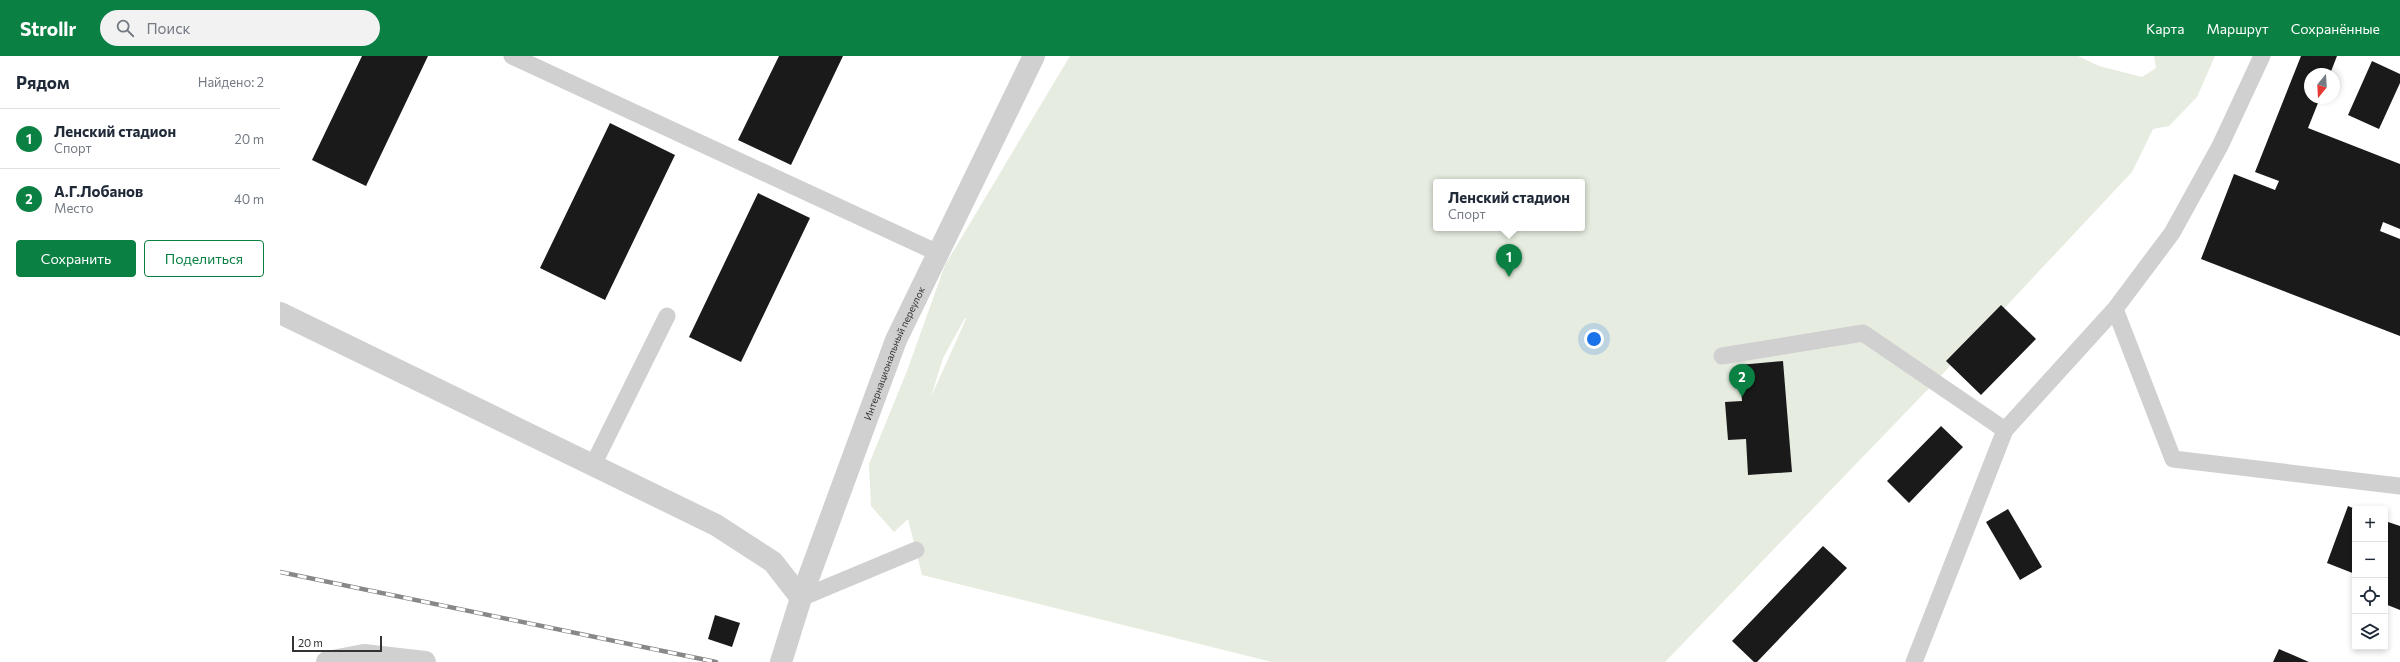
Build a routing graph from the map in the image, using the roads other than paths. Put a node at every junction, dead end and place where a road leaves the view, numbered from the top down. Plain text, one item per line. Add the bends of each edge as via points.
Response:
1 (512, 56) edge
2 (1034, 56) edge
3 (2262, 56) edge
4 (938, 253) junction
5 (2115, 310) junction
6 (280, 313) edge
7 (667, 316) dead end
8 (1722, 356) dead end
9 (2005, 430) junction
10 (593, 465) junction
11 (2400, 486) edge
12 (916, 550) dead end
13 (801, 598) junction
14 (327, 662) edge
15 (425, 662) edge
16 (781, 662) edge
17 (1914, 662) edge

1 - 4 lane
2 - 4 street, Интернациональный переулок
3 - 5 lane via 2220,146 2172,233
4 - 13 street, Интернациональный переулок via 896,340
5 - 9 lane
5 - 11 lane via 2173,459
6 - 10 street
7 - 10 lane
8 - 9 lane via 1863,333
9 - 17 lane
10 - 13 street via 716,525 773,562
12 - 13 lane
13 - 16 street, Интернациональный переулок
14 - 15 street via 364,654

